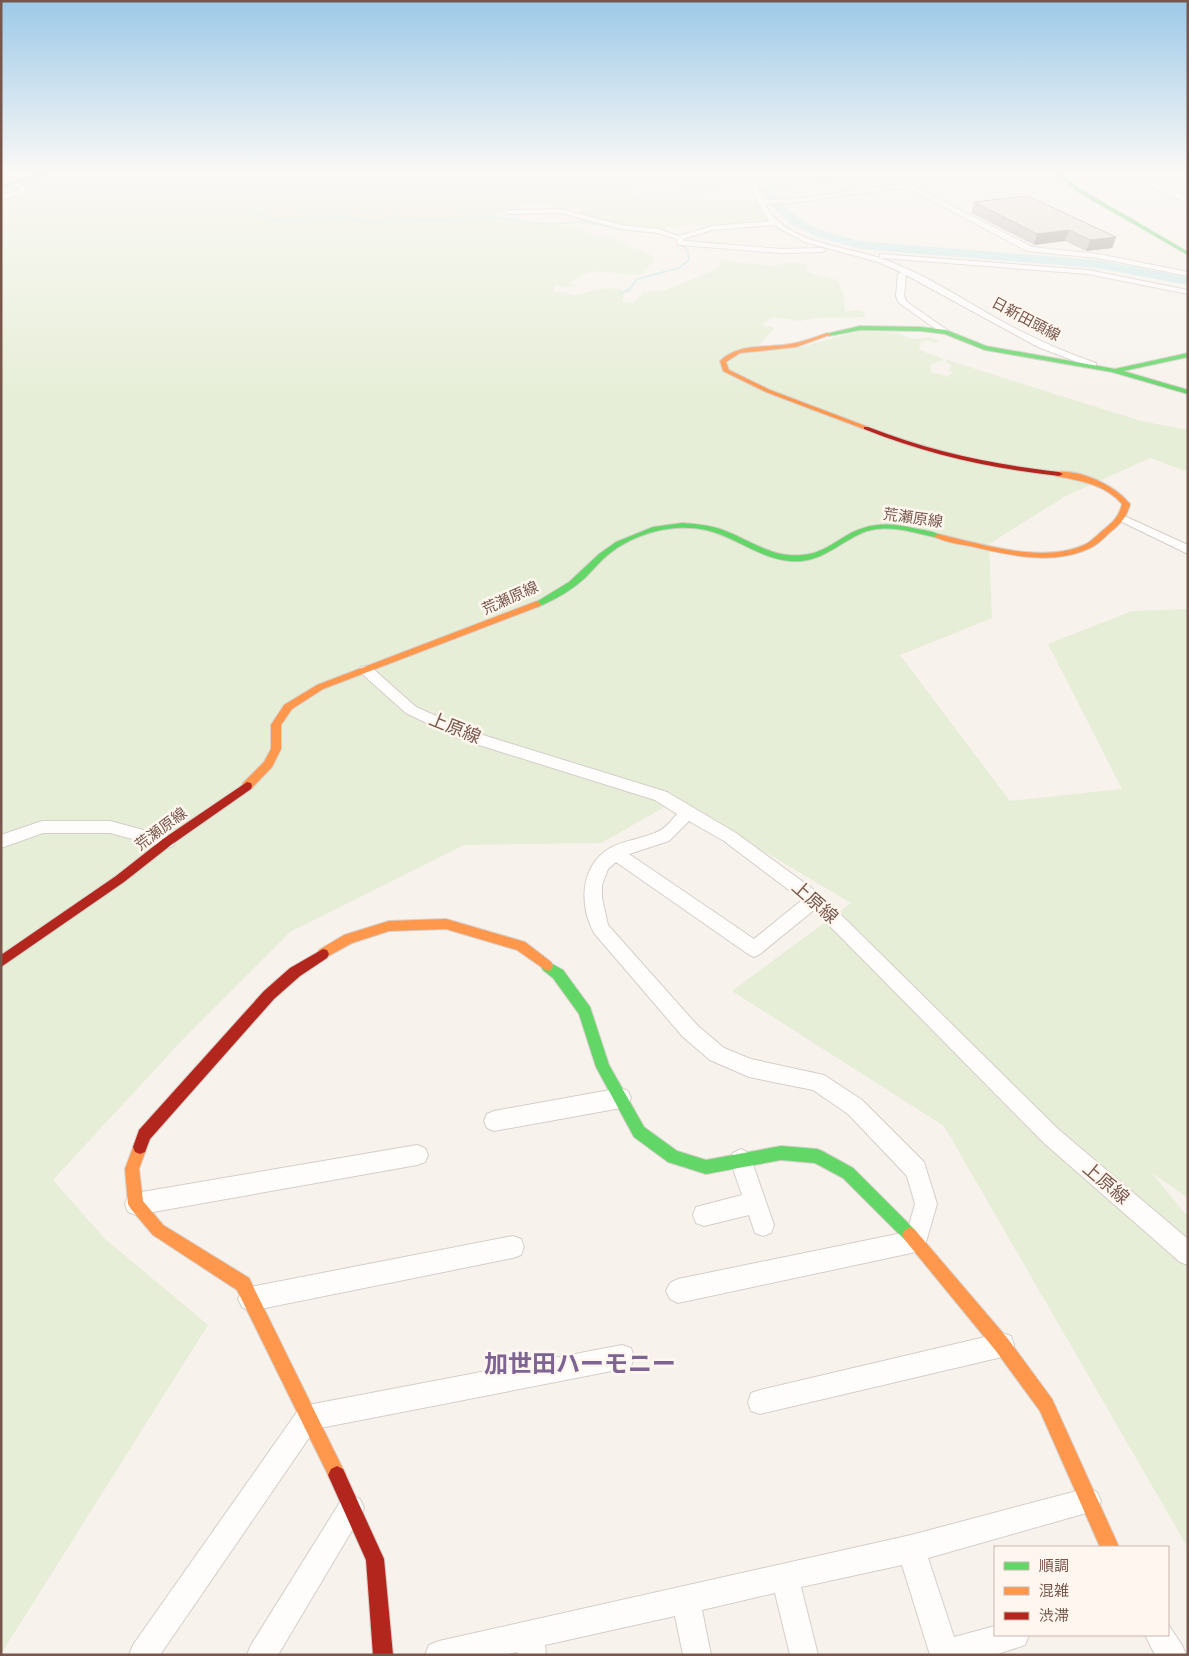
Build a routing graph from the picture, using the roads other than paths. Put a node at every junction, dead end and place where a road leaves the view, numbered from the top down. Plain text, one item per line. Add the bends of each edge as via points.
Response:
1 (751, 248) edge
2 (825, 248) edge
3 (835, 248) edge
4 (1029, 248) edge
5 (864, 255) junction
6 (906, 272) junction
7 (1188, 274) edge
8 (1188, 292) edge
9 (946, 332) junction
10 (1188, 356) edge
11 (1113, 370) junction
12 (1188, 392) edge
13 (1122, 518) junction
14 (1188, 550) edge
15 (366, 670) junction
16 (687, 813) junction
17 (1, 842) edge
18 (167, 842) junction
19 (615, 853) junction
20 (815, 900) junction
21 (1, 962) edge
22 (621, 1098) junction
23 (494, 1121) dead end
24 (417, 1154) dead end
25 (741, 1160) junction
26 (756, 1203) junction
27 (136, 1204) junction
28 (704, 1215) dead end
29 (763, 1225) dead end
30 (916, 1241) junction
31 (513, 1247) dead end
32 (1188, 1254) edge
33 (678, 1291) dead end
34 (250, 1299) junction
35 (1002, 1344) junction
36 (622, 1357) dead end
37 (760, 1402) dead end
38 (308, 1418) junction
39 (1088, 1501) junction
40 (352, 1506) junction
41 (1110, 1546) edge
42 (911, 1549) junction
43 (785, 1577) junction
44 (686, 1601) junction
45 (1011, 1636) edge
46 (1160, 1636) edge
47 (531, 1645) edge
48 (945, 1654) edge
49 (144, 1655) edge
50 (261, 1655) edge
51 (383, 1655) edge
52 (439, 1655) edge
53 (697, 1655) edge
54 (804, 1655) edge
55 (1172, 1655) edge

1 - 2 street via 818,251
3 - 5 street, 日新田頭線
4 - 7 street via 1098,256
5 - 6 street, 日新田頭線
5 - 8 street via 1081,271
6 - 9 street via 902,274 900,296 904,303
6 - 11 street, 日新田頭線 via 1053,351
9 - 11 main road via 985,348
9 - 13 main road via 921,328 839,331 792,346 748,349 726,358 723,366 726,371 768,391 913,446 958,458 1069,475 1098,483 1119,494 1126,504
10 - 11 main road
11 - 12 main road, 日新田頭線
13 - 14 street
13 - 15 main road, 荒瀬原線 via 1089,546 1066,554 1047,555 1006,551 901,528 878,527 865,529 826,553 790,559 762,552 705,527 678,526 650,531 609,550 580,577 538,603
15 - 16 street, 上原線 via 411,710 465,735 662,796
15 - 18 main road, 荒瀬原線 via 320,687 288,707 276,725 276,749 268,764 245,788
16 - 19 street via 665,836
16 - 20 street, 上原線 via 730,836
17 - 18 street via 42,827 110,827
18 - 21 main road, 荒瀬原線
19 - 20 street via 754,949
19 - 30 street via 599,867 592,886 594,910 600,928 690,1031 717,1054 749,1068 817,1082 855,1107 916,1170 926,1204
20 - 32 street, 上原線 via 1050,1136
22 - 23 street
22 - 25 main road via 639,1132 673,1158 706,1167
22 - 27 main road via 604,1068 585,1011 558,974 521,946 446,924 389,926 348,939 295,972 256,1010 144,1135 132,1169
24 - 27 street
25 - 26 street
25 - 30 main road via 781,1153 817,1156 848,1173
26 - 28 street
26 - 29 street
27 - 34 main road via 158,1230 243,1284
30 - 33 street
30 - 35 main road
31 - 34 street
34 - 38 main road
35 - 37 street
35 - 39 main road via 1046,1405
36 - 38 street
38 - 40 main road
38 - 49 street
39 - 41 main road
39 - 42 street
40 - 50 street
40 - 51 main road via 375,1559
42 - 43 street
42 - 48 street
43 - 44 street
43 - 54 street
44 - 47 street
44 - 53 street
45 - 48 street
46 - 55 street
47 - 52 street

